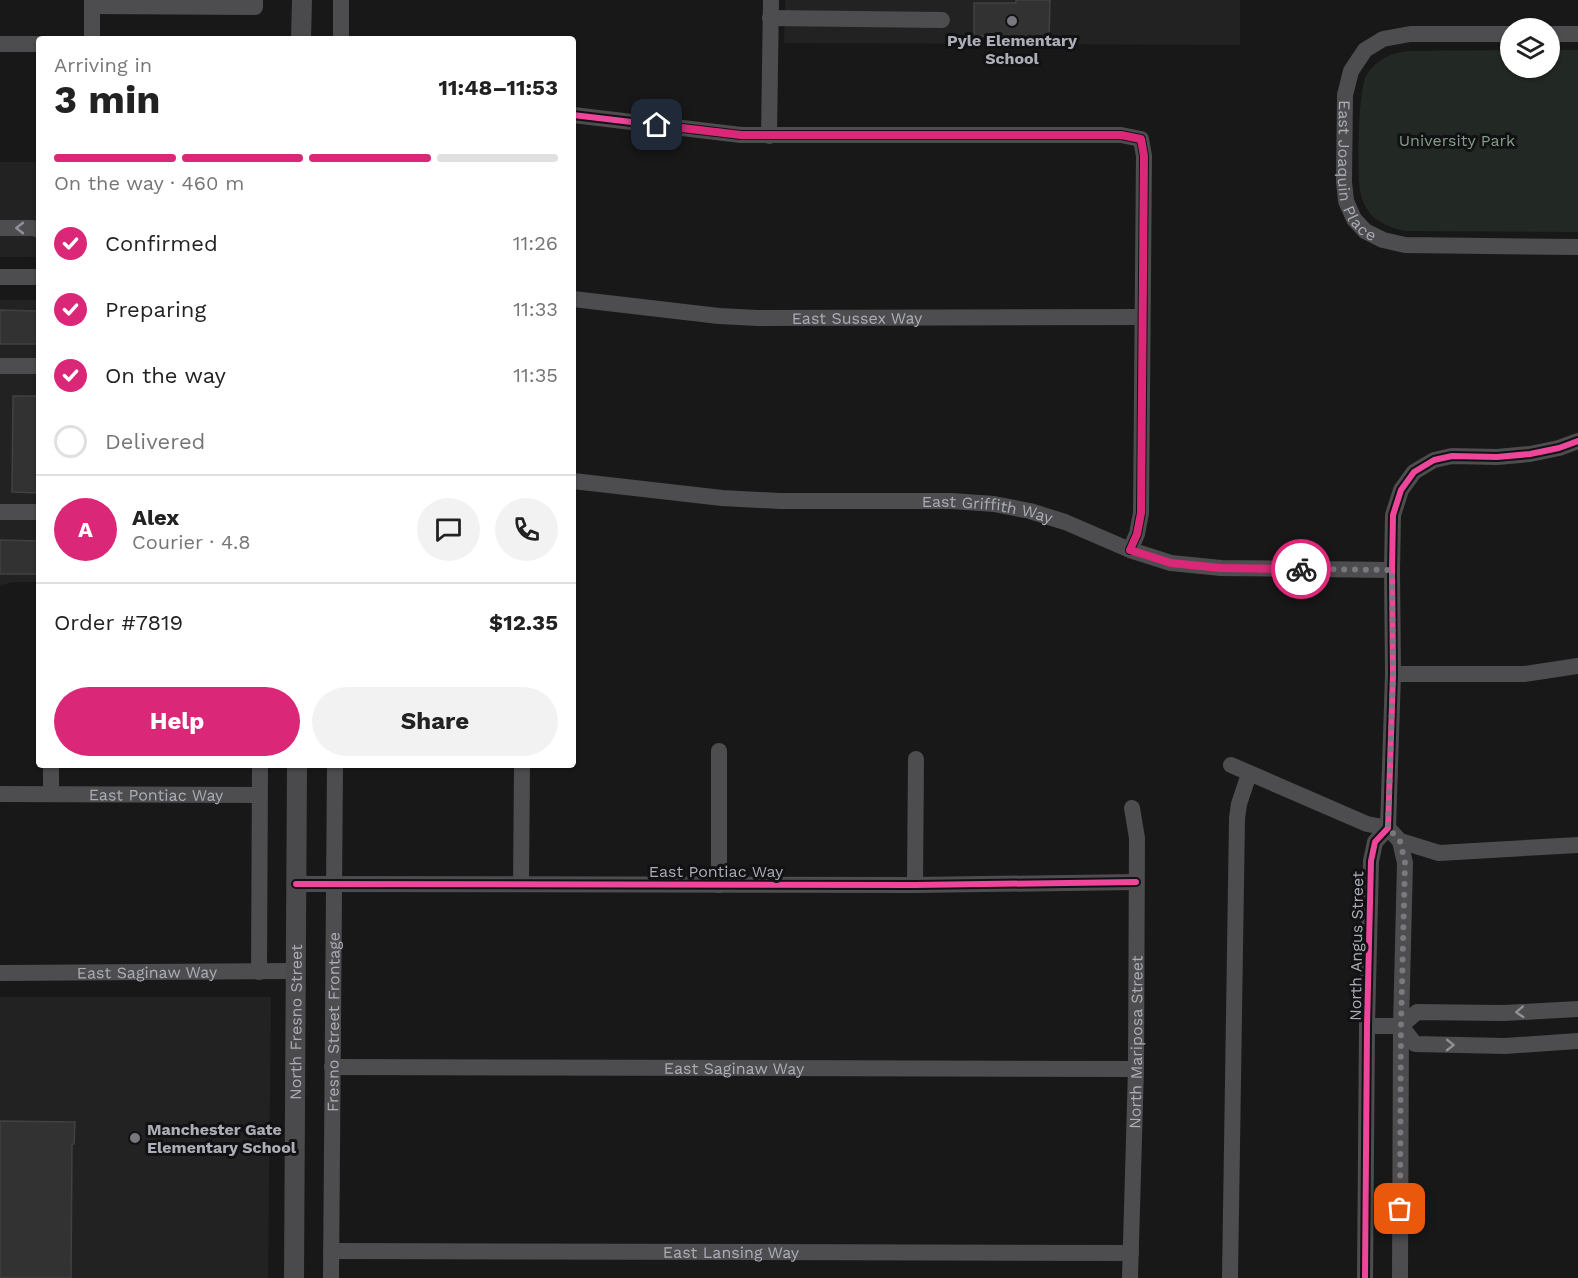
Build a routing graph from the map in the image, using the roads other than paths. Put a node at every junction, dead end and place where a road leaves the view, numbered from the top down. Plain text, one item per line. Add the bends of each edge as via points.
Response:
1 (255, 0) edge
2 (302, 0) edge
3 (341, 0) edge
4 (771, 0) edge
5 (92, 3) edge
6 (770, 18) junction
7 (942, 20) dead end
8 (1500, 34) edge
9 (1560, 34) edge
10 (1578, 34) edge
11 (92, 36) edge
12 (302, 36) edge
13 (341, 36) edge
14 (0, 44) edge
15 (36, 44) edge
16 (576, 115) edge
17 (769, 136) junction
18 (0, 228) edge
19 (36, 229) edge
20 (1578, 247) edge
21 (0, 277) edge
22 (36, 277) edge
23 (576, 299) edge
24 (1142, 317) junction
25 (0, 366) edge
26 (36, 366) edge
27 (1578, 441) edge
28 (576, 481) edge
29 (0, 512) edge
30 (36, 512) edge
31 (1130, 550) junction
32 (1392, 570) junction
33 (1578, 666) edge
34 (1393, 674) junction
35 (719, 751) dead end
36 (916, 759) dead end
37 (1231, 765) dead end
38 (51, 768) edge
39 (260, 768) edge
40 (297, 768) edge
41 (336, 768) edge
42 (522, 768) edge
43 (1249, 774) junction
44 (51, 793) junction
45 (0, 794) edge
46 (260, 795) junction
47 (1132, 808) dead end
48 (1394, 835) junction
49 (1578, 845) edge
50 (1136, 882) junction
51 (296, 885) junction
52 (334, 885) junction
53 (520, 885) junction
54 (718, 885) junction
55 (915, 885) junction
56 (295, 971) junction
57 (259, 972) junction
58 (0, 973) edge
59 (1578, 1009) edge
60 (1367, 1026) junction
61 (1401, 1026) junction
62 (1578, 1041) edge
63 (332, 1067) junction
64 (1136, 1069) junction
65 (331, 1251) junction
66 (1131, 1253) junction
67 (294, 1278) edge
68 (331, 1278) edge
69 (1131, 1278) edge
70 (1230, 1278) edge
71 (1365, 1278) edge
72 (1400, 1278) edge

1 - 5 street via 255,7
2 - 12 main road
3 - 13 street
4 - 6 street
5 - 11 street
6 - 7 street
6 - 17 street
8 - 20 street, East Joaquin Place via 1410,34 1383,39 1365,50 1351,70 1345,95 1347,201 1354,219 1365,231 1405,245
9 - 10 street
14 - 15 street
16 - 17 street
17 - 24 street via 1121,135 1141,139
19 -> 18 street
21 - 22 street
23 - 24 street, East Sussex Way via 758,318
24 - 31 street via 1141,513
25 - 26 street
27 - 32 street, North Angus Street via 1530,454 1452,456 1434,460 1414,472 1401,490 1393,515
28 - 31 street, East Griffith Way via 722,498 994,504 1065,522
29 - 30 street
31 - 32 street, East Griffith Way via 1171,563 1221,568
32 - 34 street, North Angus Street
33 - 34 street via 1524,674
34 - 48 street, North Angus Street
35 - 54 street
36 - 55 street
37 - 43 street
38 - 44 street
39 - 46 street
40 - 51 main road, North Fresno Street
41 - 52 street, Fresno Street Frontage
42 - 53 street
43 - 48 street
43 - 70 street via 1237,818
44 - 45 street, East Pontiac Way
44 - 46 street, East Pontiac Way
46 - 57 street
47 - 50 street, North Mariposa Street via 1137,838
48 - 49 street via 1439,853
48 - 60 street, North Angus Street via 1375,842 1371,861
48 - 61 street, North Angus Street via 1405,862
50 - 55 street, East Pontiac Way
50 - 64 street, North Mariposa Street
51 - 52 street, East Pontiac Way
51 - 56 main road, North Fresno Street
52 - 53 street, East Pontiac Way
52 - 63 street, Fresno Street Frontage
53 - 54 street, East Pontiac Way
54 - 55 street, East Pontiac Way
56 - 57 street, East Saginaw Way
56 - 67 main road, North Fresno Street
57 - 58 street, East Saginaw Way
59 -> 61 street via 1417,1012
60 - 61 street
60 - 71 street, North Angus Street
61 -> 62 street via 1414,1044 1505,1046
61 - 72 street, North Angus Street
63 - 64 street, East Saginaw Way
63 - 65 street, Fresno Street Frontage
64 - 66 street, North Mariposa Street
65 - 66 street, East Lansing Way
65 - 68 street, Fresno Street Frontage
66 - 69 street, North Mariposa Street

